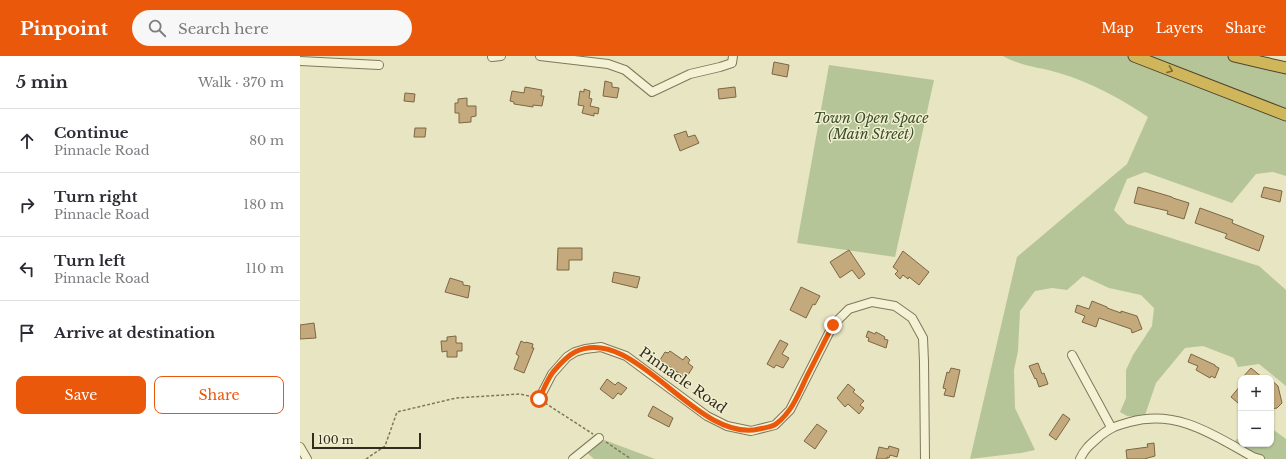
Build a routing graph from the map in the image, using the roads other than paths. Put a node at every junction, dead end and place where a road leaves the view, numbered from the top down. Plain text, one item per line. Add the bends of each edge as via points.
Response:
1 (501, 56) edge
2 (540, 56) edge
3 (733, 56) edge
4 (1134, 56) edge
5 (1234, 56) edge
6 (492, 57) dead end
7 (300, 61) edge
8 (379, 66) dead end
9 (1286, 68) edge
10 (1286, 115) edge
11 (1072, 355) dead end
12 (539, 399) road end
13 (1111, 427) junction
14 (599, 438) road end
15 (300, 447) edge
16 (307, 459) edge
17 (574, 459) edge
18 (925, 459) edge
19 (1080, 459) edge
20 (1260, 459) edge

1 - 6 street
2 - 3 street via 608,64 625,70 652,92 690,74 732,63
4 -> 10 highway
5 - 9 highway
7 - 8 street
11 - 13 street
12 - 18 street, Pinnacle Road via 552,374 567,357 585,349 601,348 626,356 707,416 727,426 751,431 775,425 790,410 833,325 849,309 872,302 895,306 912,318 922,338
13 - 19 street via 1085,449
13 - 20 street via 1144,418 1170,419 1204,430
14 - 17 street
15 - 16 street

